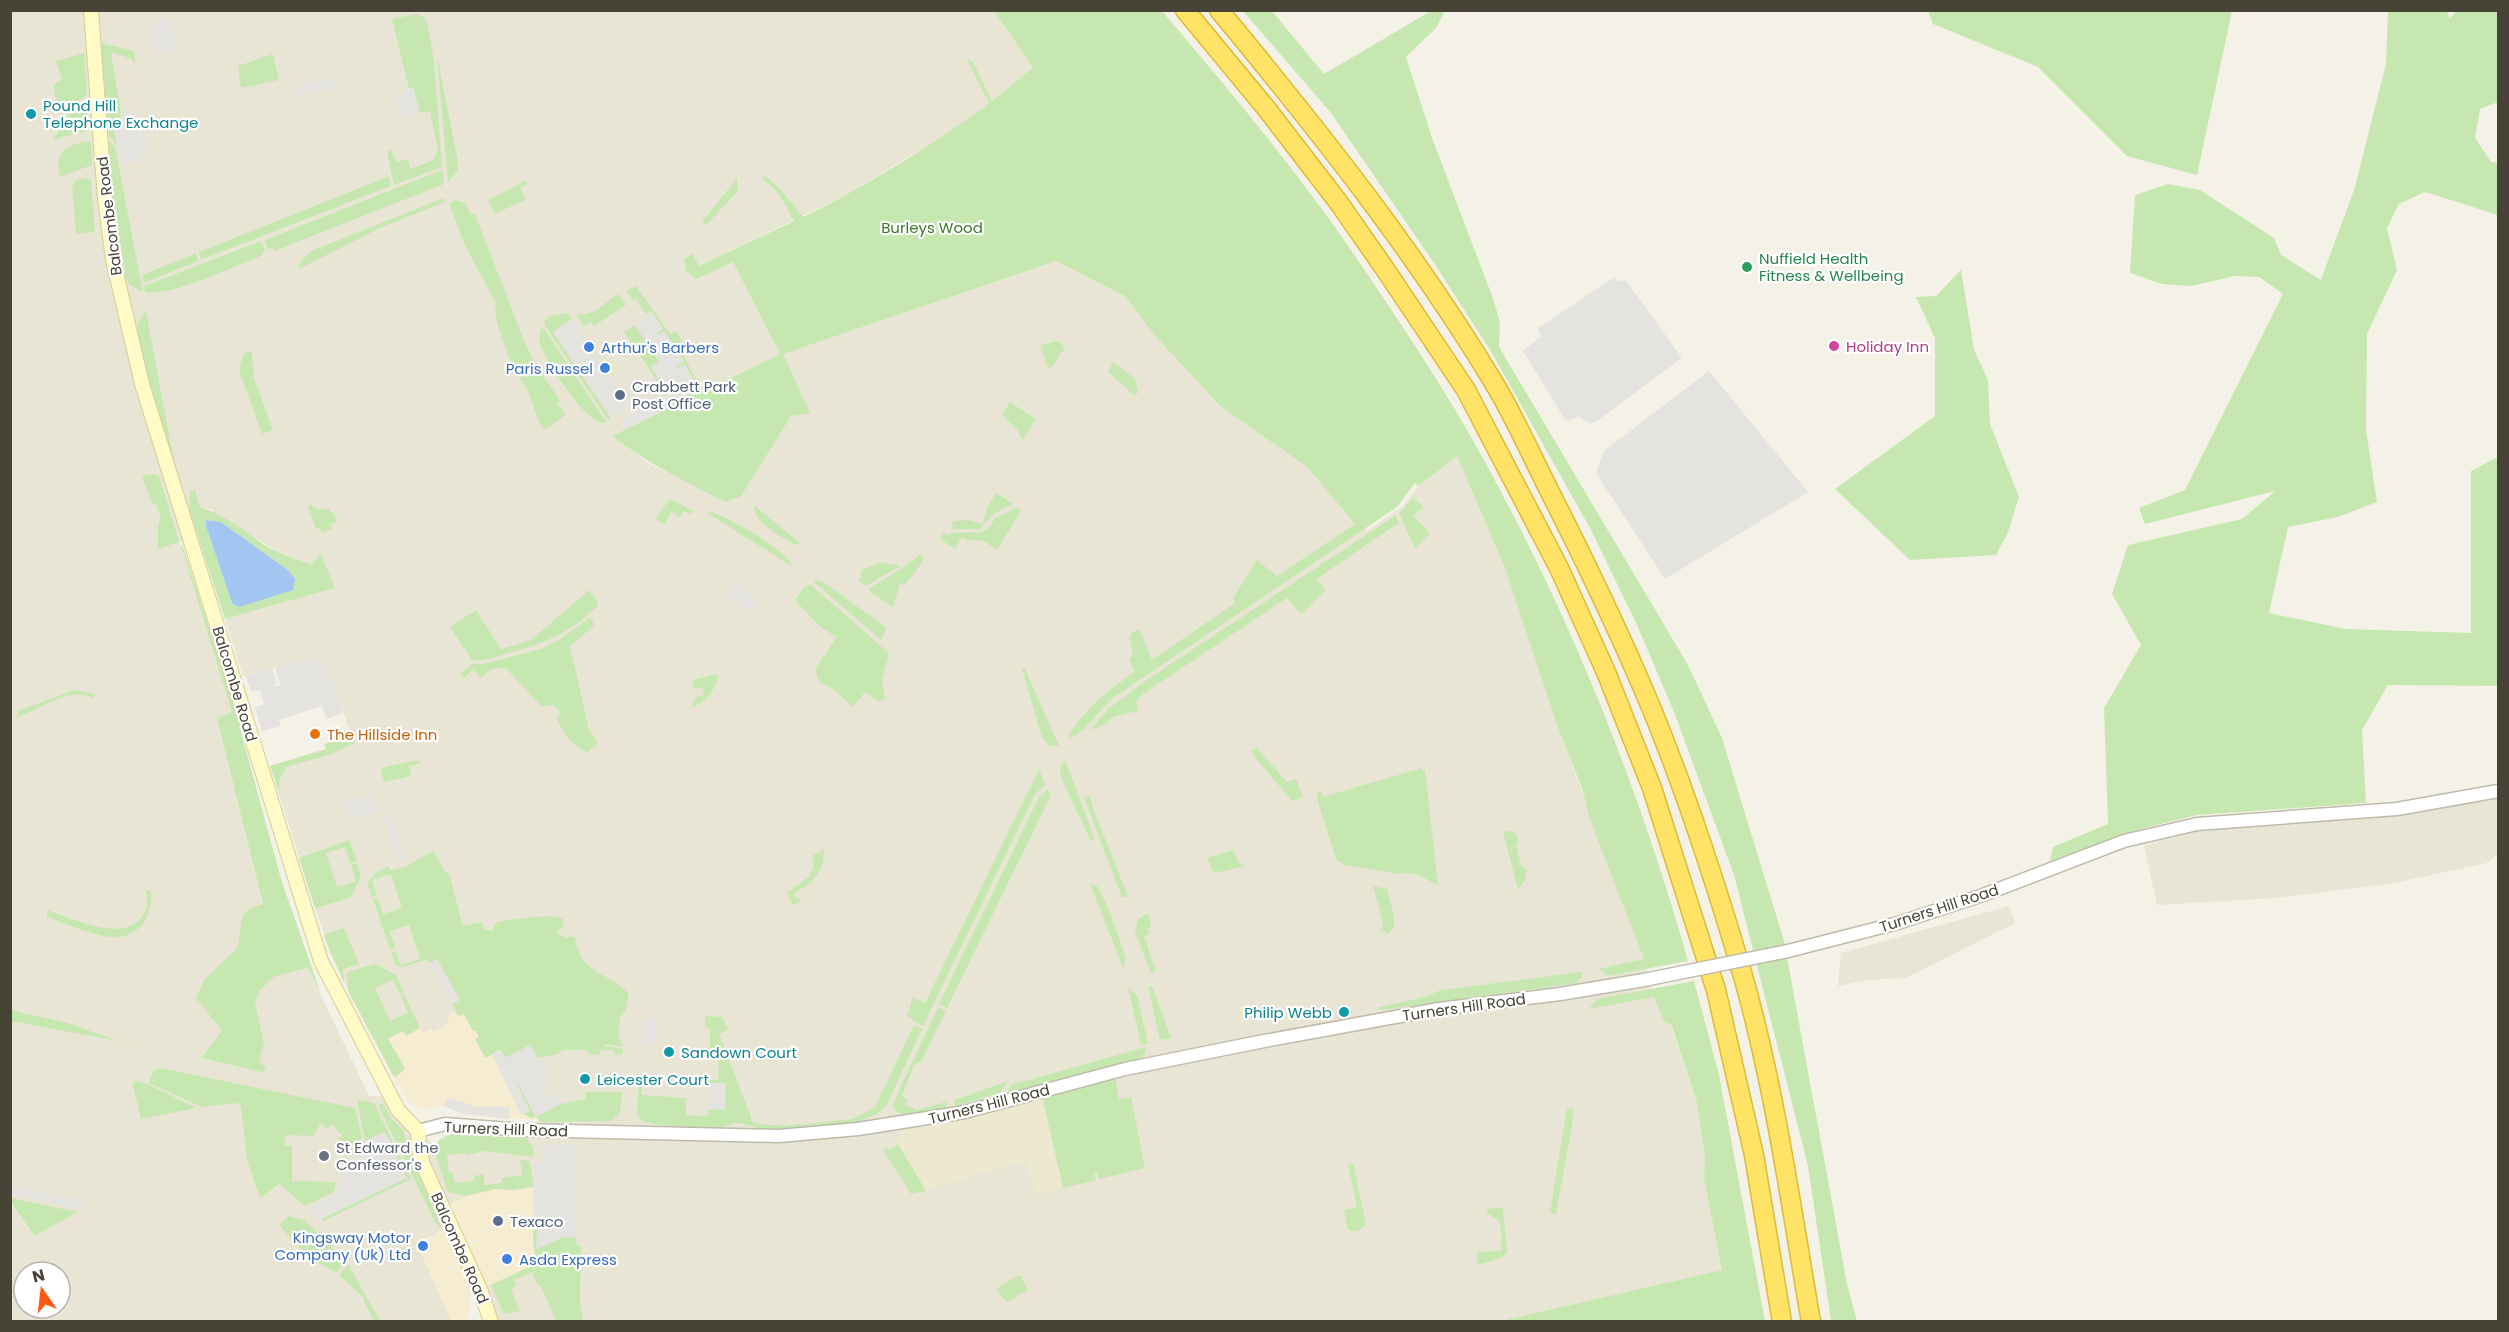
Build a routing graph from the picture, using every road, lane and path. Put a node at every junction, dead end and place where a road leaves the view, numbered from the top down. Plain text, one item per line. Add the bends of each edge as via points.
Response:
1 (91, 10) edge
2 (1185, 10) edge
3 (1219, 10) edge
4 (2499, 791) edge
5 (418, 1131) junction
6 (491, 1322) edge
7 (1782, 1322) edge
8 (1811, 1322) edge

1 - 5 main road, Balcombe Road via 106,209 122,307 141,384 321,961 398,1110
2 - 7 highway via 1324,184 1387,272 1466,390 1559,567 1652,788 1716,990 1754,1155
3 - 8 highway via 1393,229 1498,390 1626,650 1695,825 1743,977 1762,1055
4 - 5 street, Turners Hill Road, bridge via 2397,809 2186,826 2124,841 1908,919 1788,951 1644,980 1439,1009 1305,1033 1125,1069 965,1112 858,1129 779,1136 524,1130 445,1124
5 - 6 main road, Balcombe Road via 423,1166 480,1289

